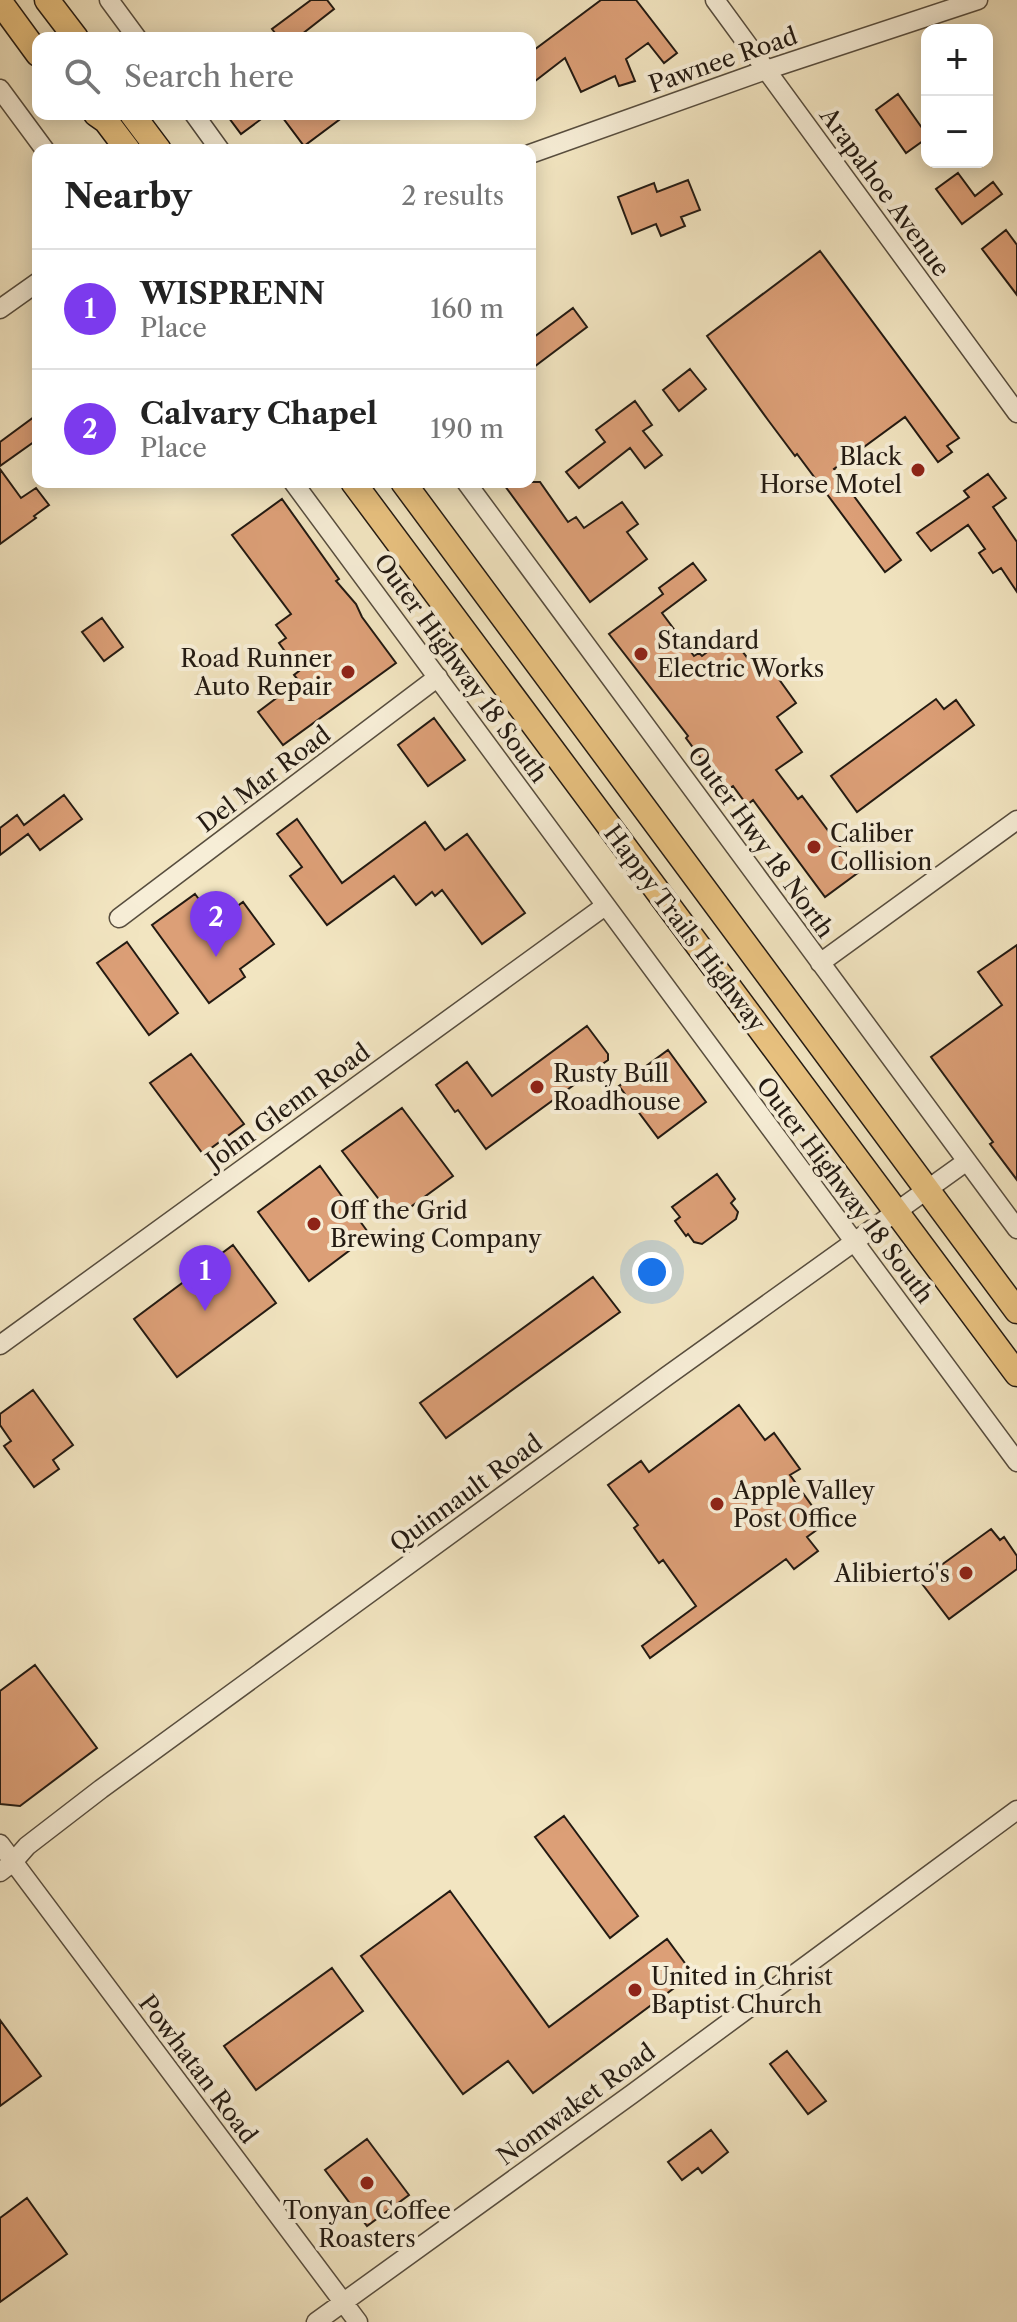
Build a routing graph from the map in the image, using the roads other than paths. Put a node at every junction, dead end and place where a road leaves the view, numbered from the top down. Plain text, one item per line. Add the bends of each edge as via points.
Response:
1 (47, 0) edge
2 (109, 0) edge
3 (715, 0) edge
4 (978, 0) edge
5 (0, 2) edge
6 (71, 32) edge
7 (133, 32) edge
8 (32, 46) edge
9 (766, 70) junction
10 (0, 89) edge
11 (86, 120) edge
12 (105, 120) edge
13 (136, 120) edge
14 (198, 120) edge
15 (41, 144) edge
16 (104, 144) edge
17 (123, 144) edge
18 (154, 144) edge
19 (216, 144) edge
20 (536, 152) edge
21 (32, 286) edge
22 (0, 309) edge
23 (1017, 413) edge
24 (297, 488) edge
25 (357, 488) edge
26 (407, 488) edge
27 (470, 488) edge
28 (438, 677) junction
29 (1017, 820) edge
30 (605, 906) junction
31 (119, 918) dead end
32 (820, 963) junction
33 (967, 1161) junction
34 (927, 1190) junction
35 (895, 1211) junction
36 (1017, 1229) edge
37 (853, 1242) junction
38 (1017, 1311) edge
39 (0, 1345) edge
40 (1017, 1374) edge
41 (1017, 1462) edge
42 (1017, 1810) edge
43 (0, 1844) edge
44 (7, 1867) edge
45 (343, 2302) junction
46 (316, 2322) edge
47 (358, 2322) edge

1 - 6 main road
2 - 7 street
3 - 9 street, Arapahoe Avenue
4 - 9 street, Pawnee Road
5 - 8 main road
9 - 20 street, Pawnee Road
9 - 23 street, Arapahoe Avenue
10 - 15 street
11 - 16 main road
12 - 17 main road
13 - 18 main road
14 - 19 street
21 - 22 street
24 - 28 street, Outer Highway 18 South
25 - 35 main road, Happy Trails Highway
26 - 34 main road, Happy Trails Highway
27 - 32 street, Outer Hwy 18 North
28 - 30 street, Outer Highway 18 South
28 - 31 street, Del Mar Road
29 - 32 street
30 - 37 street, Outer Highway 18 South
30 - 39 street, John Glenn Road
32 - 33 street, Outer Hwy 18 North
33 - 34 street, Quinnault Road
33 - 36 street, Outer Hwy 18 North
34 - 35 street, Quinnault Road
34 - 38 main road, Happy Trails Highway
35 - 37 street, Quinnault Road
35 - 40 main road, Happy Trails Highway
37 - 41 street, Outer Highway 18 South
37 - 44 street, Quinnault Road via 101,1789
42 - 45 street, Nomwaket Road
43 - 44 street, Powhatan Road
44 - 45 street, Powhatan Road
45 - 46 street, Nomwaket Road
45 - 47 street, Powhatan Road

